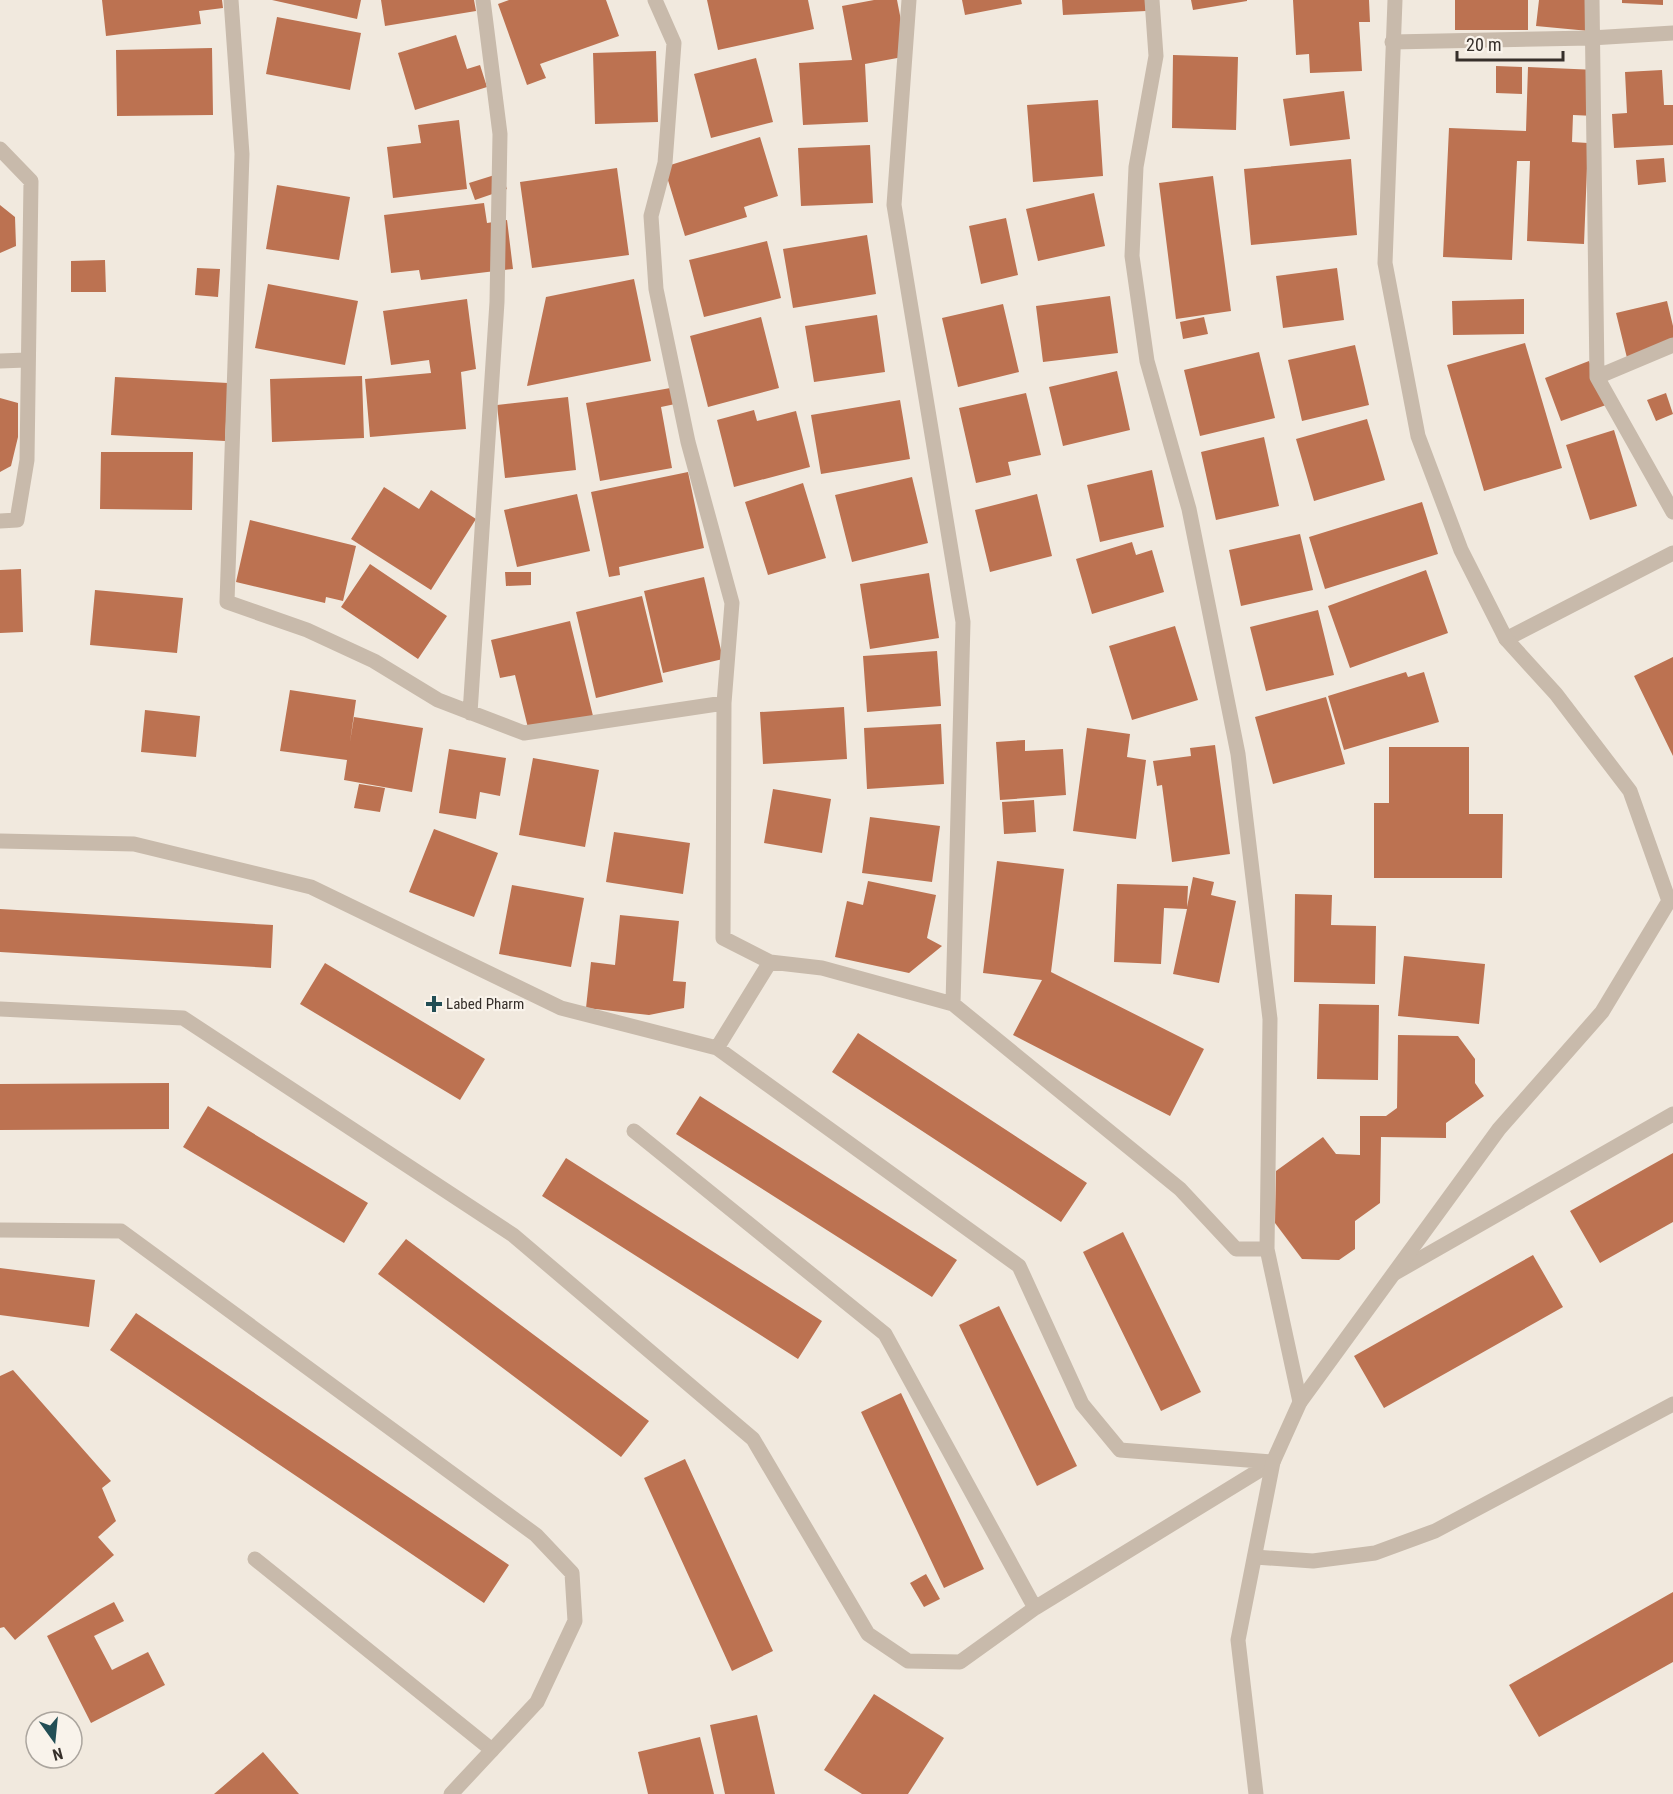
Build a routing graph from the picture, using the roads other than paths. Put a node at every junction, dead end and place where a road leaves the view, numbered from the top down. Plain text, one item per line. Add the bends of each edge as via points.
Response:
1 (231, 0) edge
2 (483, 0) edge
3 (655, 0) edge
4 (909, 0) edge
5 (1152, 0) edge
6 (1395, 0) edge
7 (1592, 0) edge
8 (1673, 33) edge
9 (1591, 38) junction
10 (1392, 42) junction
11 (0, 149) edge
12 (1673, 345) edge
13 (26, 360) junction
14 (0, 361) edge
15 (1597, 377) junction
16 (1673, 512) edge
17 (0, 521) edge
18 (1673, 554) edge
19 (1506, 639) junction
20 (724, 703) junction
21 (470, 712) junction
22 (0, 841) edge
23 (1671, 900) edge
24 (770, 962) junction
25 (953, 1004) junction
26 (0, 1009) edge
27 (717, 1048) junction
28 (1673, 1114) edge
29 (634, 1131) dead end
30 (0, 1230) edge
31 (1267, 1249) junction
32 (1395, 1273) junction
33 (1300, 1402) junction
34 (1673, 1404) edge
35 (1273, 1462) junction
36 (1255, 1557) junction
37 (255, 1559) dead end
38 (1035, 1608) junction
39 (492, 1750) junction
40 (451, 1794) edge
41 (1256, 1794) edge

1 - 21 street via 242,154 227,602 307,630 374,661 438,700
2 - 21 street via 500,134 498,269
3 - 20 street via 674,43 665,163 651,216 656,289 688,442 732,603
4 - 25 street via 894,205 963,622
5 - 31 street via 1156,56 1136,168 1132,256 1147,361 1189,509 1238,754 1270,1019
6 - 10 street
7 - 9 street
8 - 9 street
9 - 10 street
9 - 15 street
10 - 19 street via 1385,263 1416,424 1461,550
11 - 13 street via 31,181
12 - 15 street
13 - 14 street
13 - 17 street via 27,460 19,510 17,520
15 - 16 street
18 - 19 street
19 - 23 street via 1556,694 1630,791
20 - 21 street via 524,733
20 - 24 street via 723,938
22 - 27 street via 134,844 311,887 561,1008
23 - 32 street via 1602,1012 1499,1129
24 - 25 street via 822,968
24 - 27 street
25 - 31 street via 1180,1189 1236,1249
26 - 38 street via 183,1018 513,1235 753,1439 868,1634 908,1661 960,1662
27 - 35 street via 1019,1266 1082,1404 1120,1450
28 - 32 street
29 - 38 street via 885,1334
30 - 39 street via 121,1231 536,1535 572,1573 575,1621 537,1702
31 - 33 street
32 - 33 street
33 - 35 street
34 - 36 street via 1435,1531 1375,1553 1313,1561
35 - 36 street
35 - 38 street
36 - 41 street via 1238,1640
37 - 39 street
39 - 40 street

